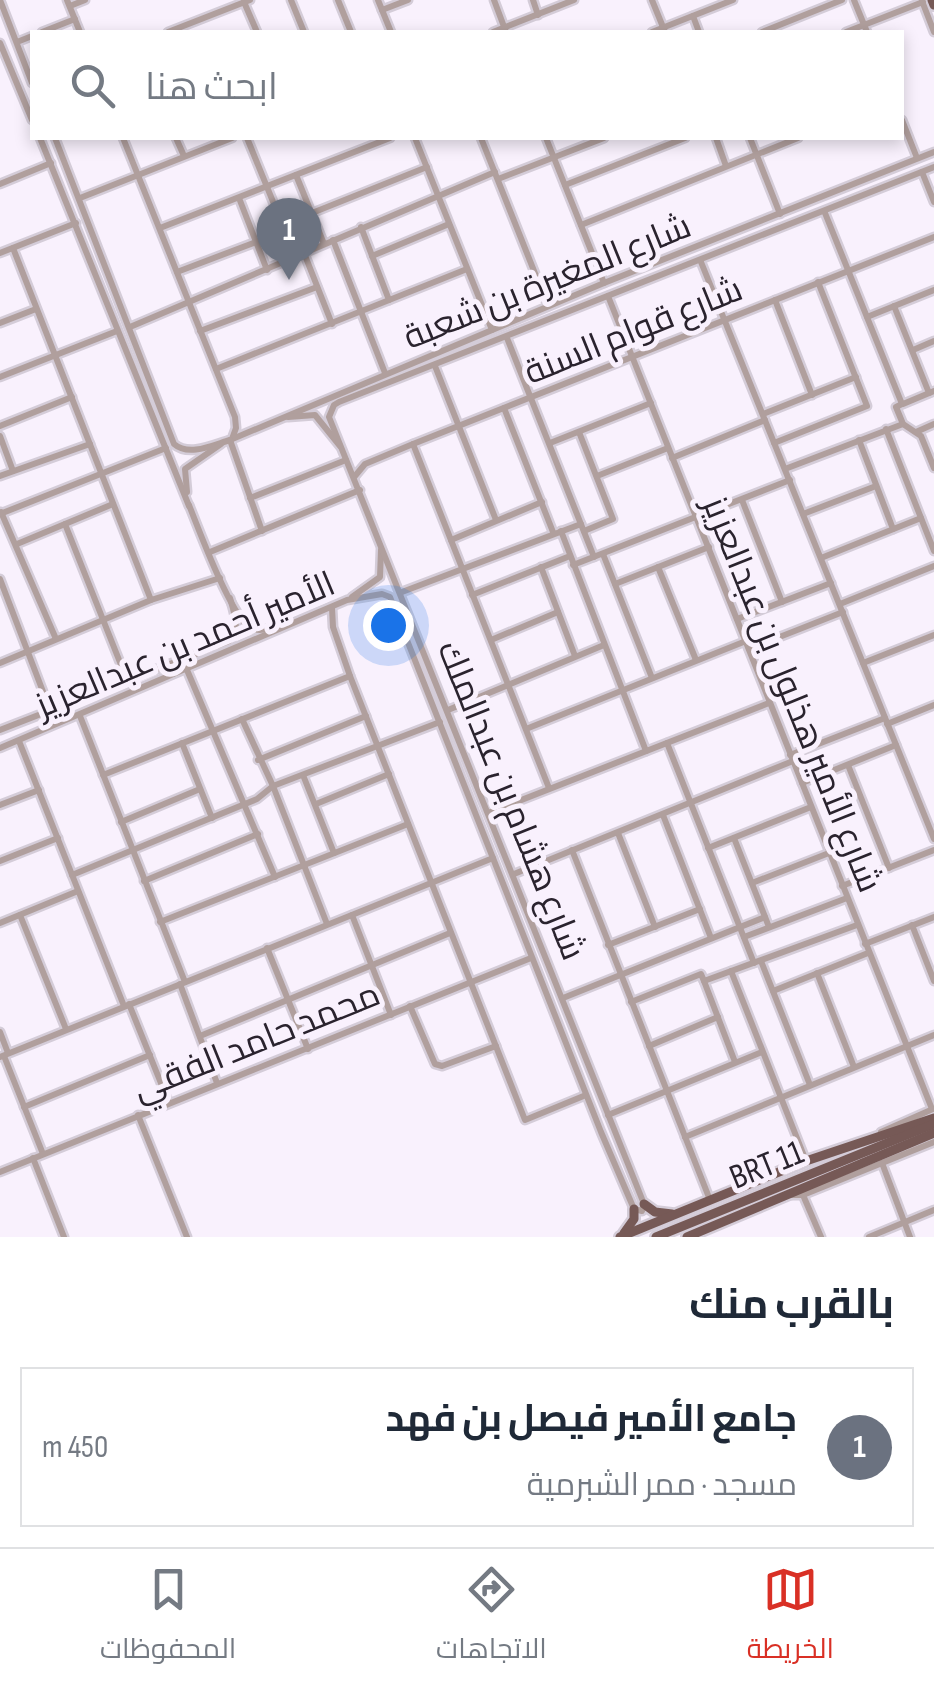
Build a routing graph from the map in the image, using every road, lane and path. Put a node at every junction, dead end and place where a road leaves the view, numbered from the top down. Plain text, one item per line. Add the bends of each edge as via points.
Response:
1 (0, 0) edge
2 (85, 0) edge
3 (291, 0) edge
4 (338, 0) edge
5 (378, 0) edge
6 (408, 0) edge
7 (494, 0) edge
8 (532, 0) edge
9 (574, 0) edge
10 (652, 0) edge
11 (733, 0) edge
12 (842, 0) edge
13 (854, 0) edge
14 (242, 2) edge
15 (928, 2) edge
16 (68, 3) edge
17 (382, 10) junction
18 (538, 14) junction
19 (693, 16) junction
20 (75, 19) junction
21 (186, 29) edge
22 (865, 29) edge
23 (47, 30) edge
24 (79, 30) edge
25 (256, 30) edge
26 (303, 30) edge
27 (350, 30) edge
28 (390, 30) edge
29 (506, 30) edge
30 (664, 30) edge
31 (699, 30) edge
32 (767, 30) edge
33 (934, 32) edge
34 (30, 37) edge
35 (16, 42) junction
36 (0, 44) edge
37 (30, 78) edge
38 (30, 115) edge
39 (904, 125) edge
40 (41, 140) edge
41 (56, 140) edge
42 (124, 140) edge
43 (177, 140) edge
44 (225, 140) edge
45 (248, 140) edge
46 (385, 140) edge
47 (416, 140) edge
48 (482, 140) edge
49 (547, 140) edge
50 (599, 140) edge
51 (681, 140) edge
52 (717, 140) edge
53 (751, 140) edge
54 (786, 140) edge
55 (934, 152) edge
56 (756, 154) junction
57 (184, 156) junction
58 (554, 157) junction
59 (917, 158) junction
60 (51, 163) junction
61 (726, 166) junction
62 (427, 167) junction
63 (934, 167) edge
64 (922, 172) junction
65 (296, 174) junction
66 (138, 175) junction
67 (496, 175) junction
68 (0, 184) edge
69 (565, 185) junction
70 (268, 186) junction
71 (438, 195) junction
72 (80, 198) junction
73 (239, 198) junction
74 (934, 202) edge
75 (825, 212) junction
76 (312, 213) junction
77 (780, 214) junction
78 (76, 223) junction
79 (449, 224) junction
80 (581, 225) junction
81 (361, 227) junction
82 (160, 228) junction
83 (934, 237) edge
84 (256, 242) junction
85 (328, 242) junction
86 (14, 248) junction
87 (0, 253) edge
88 (300, 255) junction
89 (372, 256) junction
90 (701, 262) junction
91 (267, 270) junction
92 (467, 270) junction
93 (848, 271) junction
94 (178, 272) junction
95 (818, 282) junction
96 (604, 283) junction
97 (317, 286) junction
98 (934, 290) edge
99 (608, 296) junction
100 (389, 300) junction
101 (775, 300) junction
102 (190, 302) junction
103 (548, 306) junction
104 (894, 306) junction
105 (36, 309) junction
106 (361, 312) junction
107 (868, 317) junction
108 (724, 320) junction
109 (0, 323) edge
110 (332, 324) junction
111 (130, 327) junction
112 (492, 330) junction
113 (118, 331) junction
114 (200, 331) junction
115 (507, 338) junction
116 (934, 341) edge
117 (912, 350) junction
118 (54, 356) junction
119 (633, 357) junction
120 (435, 366) junction
121 (216, 370) junction
122 (386, 373) junction
123 (0, 377) edge
124 (856, 378) junction
125 (932, 392) edge
126 (812, 394) junction
127 (72, 397) junction
128 (531, 397) junction
129 (650, 403) junction
130 (902, 404) junction
131 (504, 408) junction
132 (235, 417) junction
133 (329, 417) joint
134 (764, 417) junction
135 (280, 418) junction
136 (903, 424) junction
137 (934, 424) edge
138 (459, 425) junction
139 (0, 426) edge
140 (255, 428) junction
141 (886, 429) junction
142 (579, 432) junction
143 (916, 432) junction
144 (0, 436) edge
145 (229, 440) junction
146 (858, 440) junction
147 (549, 443) junction
148 (774, 443) junction
149 (90, 444) junction
150 (412, 444) junction
151 (340, 447) junction
152 (167, 448) junction
153 (668, 448) junction
154 (932, 456) edge
155 (672, 458) junction
156 (347, 461) junction
157 (365, 464) junction
158 (934, 468) edge
159 (785, 469) junction
160 (13, 471) junction
161 (102, 473) junction
162 (0, 476) edge
163 (355, 476) junction
164 (597, 476) junction
165 (790, 480) junction
166 (876, 486) junction
167 (360, 490) junction
168 (250, 498) junction
169 (742, 500) junction
170 (542, 502) junction
171 (113, 504) junction
172 (189, 506) junction
173 (1, 513) edge
174 (803, 514) junction
175 (697, 518) junction
176 (921, 518) junction
177 (496, 520) junction
178 (66, 524) junction
179 (582, 527) junction
180 (893, 529) junction
181 (262, 531) junction
182 (557, 532) junction
183 (379, 538) junction
184 (451, 540) junction
185 (17, 544) junction
186 (709, 548) junction
187 (934, 551) edge
188 (210, 552) junction
189 (603, 554) junction
190 (594, 557) junction
191 (821, 558) junction
192 (572, 560) junction
193 (934, 566) edge
194 (658, 567) junction
195 (462, 568) junction
196 (541, 568) junction
197 (220, 578) junction
198 (0, 579) edge
199 (831, 583) junction
200 (614, 584) junction
201 (402, 592) junction
202 (472, 595) junction
203 (230, 598) junction
204 (390, 598) joint
205 (151, 600) junction
206 (347, 600) junction
207 (782, 602) junction
208 (10, 604) junction
209 (0, 608) edge
210 (332, 608) junction
211 (841, 608) junction
212 (320, 612) junction
213 (558, 612) junction
214 (737, 619) junction
215 (104, 620) junction
216 (293, 622) junction
217 (333, 627) junction
218 (934, 635) edge
219 (56, 639) junction
220 (491, 640) junction
221 (604, 645) junction
222 (747, 645) junction
223 (27, 653) junction
224 (575, 656) junction
225 (696, 660) junction
226 (0, 663) edge
227 (863, 663) junction
228 (187, 670) junction
229 (350, 676) junction
230 (652, 678) junction
231 (127, 680) junction
232 (508, 686) junction
233 (623, 690) junction
234 (769, 703) junction
235 (934, 705) edge
236 (50, 710) junction
237 (448, 710) junction
238 (80, 716) junction
239 (366, 716) junction
240 (242, 719) junction
241 (886, 721) junction
242 (440, 722) junction
243 (0, 730) edge
244 (526, 730) junction
245 (213, 731) junction
246 (20, 740) junction
247 (182, 743) junction
248 (666, 743) junction
249 (378, 746) junction
250 (896, 746) junction
251 (0, 748) edge
252 (646, 751) junction
253 (792, 758) junction
254 (258, 760) junction
255 (848, 765) junction
256 (389, 774) junction
257 (303, 775) junction
258 (103, 776) junction
259 (802, 783) junction
260 (273, 786) junction
261 (549, 788) junction
262 (200, 789) junction
263 (38, 790) junction
264 (316, 804) junction
265 (691, 804) junction
266 (0, 805) edge
267 (244, 805) junction
268 (811, 807) junction
269 (488, 813) junction
270 (663, 815) junction
271 (930, 817) edge
272 (212, 818) junction
273 (122, 822) junction
274 (408, 824) junction
275 (618, 833) junction
276 (258, 834) junction
277 (58, 838) junction
278 (734, 838) junction
279 (934, 839) edge
280 (708, 848) junction
281 (572, 850) junction
282 (934, 850) edge
283 (132, 851) junction
284 (334, 853) junction
285 (829, 853) junction
286 (493, 858) junction
287 (0, 861) edge
288 (304, 865) junction
289 (889, 868) junction
290 (514, 874) junction
291 (72, 875) junction
292 (275, 876) junction
293 (144, 881) junction
294 (432, 882) junction
295 (752, 883) junction
296 (842, 886) junction
297 (78, 891) junction
298 (847, 898) junction
299 (700, 910) junction
300 (20, 915) junction
301 (352, 915) junction
302 (934, 916) edge
303 (765, 917) junction
304 (160, 922) junction
305 (0, 923) edge
306 (327, 924) junction
307 (857, 924) junction
308 (912, 926) junction
309 (655, 927) junction
310 (740, 927) junction
311 (769, 927) junction
312 (450, 934) junction
313 (744, 937) junction
314 (712, 938) junction
315 (865, 944) junction
316 (608, 945) junction
317 (267, 948) junction
318 (868, 953) junction
319 (532, 958) junction
320 (758, 962) junction
321 (372, 966) junction
322 (731, 971) junction
323 (817, 973) junction
324 (620, 974) junction
325 (704, 980) junction
326 (934, 981) edge
327 (470, 982) junction
328 (182, 983) junction
329 (772, 990) junction
330 (564, 998) junction
331 (287, 1001) junction
332 (631, 1002) junction
333 (127, 1005) junction
334 (410, 1006) junction
335 (391, 1015) junction
336 (718, 1017) junction
337 (66, 1029) junction
338 (0, 1032) edge
339 (934, 1035) edge
340 (200, 1036) junction
341 (496, 1046) junction
342 (649, 1046) junction
343 (908, 1046) junction
344 (308, 1049) junction
345 (762, 1052) junction
346 (4, 1055) edge
347 (150, 1055) junction
348 (735, 1062) junction
349 (854, 1067) junction
350 (218, 1084) junction
351 (810, 1085) junction
352 (666, 1090) junction
353 (586, 1095) junction
354 (781, 1098) junction
355 (169, 1103) junction
356 (24, 1107) junction
357 (138, 1115) junction
358 (608, 1115) junction
359 (934, 1120) edge
360 (684, 1137) junction
361 (934, 1142) edge
362 (43, 1154) junction
363 (33, 1158) junction
364 (806, 1161) junction
365 (882, 1163) junction
366 (0, 1172) edge
367 (791, 1195) junction
368 (804, 1195) junction
369 (710, 1200) junction
370 (644, 1204) junction
371 (634, 1209) junction
372 (934, 1210) edge
373 (675, 1214) junction
374 (904, 1222) junction
375 (64, 1237) edge
376 (186, 1237) edge
377 (620, 1237) edge
378 (656, 1237) edge
379 (687, 1237) edge
380 (821, 1237) edge
381 (868, 1237) edge
382 (910, 1237) edge

1 - 35 street
2 - 16 street
3 - 26 street
4 - 27 street
5 - 17 street
6 - 17 street
7 - 29 street
8 - 18 street
9 - 18 street
10 - 30 street
11 - 19 street
12 - 32 street
13 - 22 street
14 - 21 street
14 - 25 street
15 - 22 street
15 - 33 street
16 - 20 street
17 - 28 street
18 - 29 street
19 - 30 street
19 - 31 street
20 - 23 street
20 - 24 street
34 - 35 street
35 - 37 street
36 - 38 street
39 - 59 street
40 - 60 street
41 - 72 street
42 - 66 street
43 - 57 street
44 - 57 street
45 - 70 street
46 - 65 street
47 - 62 street
48 - 67 street
49 - 58 street
50 - 58 street
51 - 69 street
52 - 61 street
53 - 56 street
54 - 56 street
55 - 59 street, شارع المغيرة بن شعبة
56 - 61 street
56 - 77 street
57 - 66 street
58 - 67 street
58 - 69 street
59 - 77 street, شارع المغيرة بن شعبة
60 - 68 street
60 - 78 street
61 - 80 street
62 - 71 street
62 - 76 street
63 - 64 street, شارع المغيرة بن شعبة
64 - 74 street
64 - 75 street, شارع المغيرة بن شعبة
65 - 70 street
65 - 76 street
66 - 72 street
66 - 82 street
67 - 71 street
67 - 103 street
69 - 80 street
70 - 73 street
70 - 88 street
71 - 79 street
71 - 81 street
72 - 111 street
73 - 82 street
73 - 84 street
75 - 90 street, شارع المغيرة بن شعبة
75 - 93 street
76 - 85 street
77 - 96 street, شارع المغيرة بن شعبة
78 - 86 street
78 - 113 street
79 - 89 street
79 - 92 street
80 - 96 street
81 - 85 street
81 - 89 street
82 - 94 street
83 - 93 street, شارع قوام السنة
84 - 91 street
84 - 94 street
85 - 88 street
85 - 106 street
86 - 87 street
86 - 105 street
88 - 91 street
88 - 97 street
89 - 100 street
90 - 99 street, شارع المغيرة بن شعبة
90 - 108 street
91 - 102 street
92 - 100 street
92 - 112 street
93 - 95 street, شارع قوام السنة
93 - 107 street
94 - 102 street
95 - 101 street, شارع قوام السنة
95 - 124 street
96 - 103 street, شارع المغيرة بن شعبة
97 - 110 street
97 - 114 street
98 - 104 street
99 - 115 street, شارع المغيرة بن شعبة
99 - 119 street, شارع الأمير هذلول بن عبدالعزيز
100 - 106 street
101 - 108 street, شارع قوام السنة
101 - 126 street
102 - 111 street
102 - 114 street
103 - 112 street, شارع المغيرة بن شعبة
104 - 107 street
104 - 117 street
105 - 109 street
105 - 118 street
106 - 110 street
106 - 122 street
107 - 130 street
108 - 119 street, شارع قوام السنة
108 - 134 street
110 - 121 street
111 - 145 street, شارع المغيرة بن شعبة via 174,444 190,451
112 - 122 street, شارع المغيرة بن شعبة
113 - 118 street
113 - 152 street
114 - 121 street
115 - 120 street, شارع المغيرة بن شعبة
115 - 128 street
116 - 117 street
117 - 125 street
118 - 123 street
118 - 127 street
119 - 128 street, شارع قوام السنة
119 - 129 street, شارع الأمير هذلول بن عبدالعزيز
120 - 133 street, شارع المغيرة بن شعبة via 339,402
120 - 138 street
121 - 132 street
122 - 135 street, شارع المغيرة بن شعبة
124 - 126 street
124 - 148 street via 867,406
125 - 130 street
126 - 134 street
127 - 139 street
127 - 149 street
128 - 131 street, شارع قوام السنة
128 - 147 street
129 - 142 street
129 - 153 street, شارع الأمير هذلول بن عبدالعزيز
130 - 136 street via 896,407
131 - 138 street, شارع قوام السنة
131 - 170 street
132 - 140 street
132 - 145 street
133 - 151 street, شارع هشام بن عبدالملك
134 - 148 street
134 - 155 street
135 - 140 street, شارع المغيرة بن شعبة
135 - 151 street via 315,415
136 - 141 street
136 - 143 street
137 - 143 street
138 - 150 street, شارع قوام السنة
138 - 177 street
140 - 145 street, شارع المغيرة بن شعبة
141 - 146 street
141 - 176 street
142 - 147 street
142 - 164 street
143 - 154 street
144 - 160 street
145 - 168 street
145 - 172 street via 185,469
146 - 159 street
146 - 166 street
147 - 179 street
148 - 159 street
149 - 160 street
149 - 161 street
150 - 157 street, شارع قوام السنة
150 - 184 street
151 - 156 street, شارع هشام بن عبدالملك
152 - 161 street
152 - 172 street
153 - 155 street, شارع الأمير هذلول بن عبدالعزيز
153 - 164 street
154 - 158 street
155 - 175 street, شارع الأمير هذلول بن عبدالعزيز
156 - 157 street
156 - 163 street, شارع هشام بن عبدالملك
156 - 168 street
157 - 163 street, شارع قوام السنة
159 - 165 street
160 - 162 street
161 - 171 street
161 - 173 street
163 - 167 street, شارع هشام بن عبدالملك
164 - 179 street via 613,519
165 - 169 street
165 - 174 street
166 - 174 street
166 - 180 street
167 - 181 street
167 - 183 street, شارع هشام بن عبدالملك
168 - 181 street
169 - 175 street
169 - 207 street
170 - 177 street
170 - 182 street
171 - 178 street
171 - 205 street
172 - 188 street
173 - 185 street
174 - 191 street
175 - 186 street, شارع الأمير هذلول بن عبدالعزيز
175 - 189 street
176 - 180 street
176 - 187 street
177 - 184 street
178 - 185 street
178 - 215 street
179 - 182 street
179 - 190 street
180 - 191 street
181 - 188 street
182 - 192 street
182 - 195 street
183 - 201 street, شارع هشام بن عبدالملك
183 - 206 street via 380,578
184 - 195 street
185 - 219 street
186 - 194 street
186 - 214 street, شارع الأمير هذلول بن عبدالعزيز
188 - 197 street
189 - 190 street
189 - 200 street
190 - 192 street
191 - 199 street
192 - 196 street
192 - 221 street
193 - 211 street
194 - 200 street
194 - 225 street
195 - 201 street
195 - 202 street
196 - 202 street
196 - 213 street
197 - 203 street
197 - 205 street
198 - 208 street
199 - 207 street
199 - 211 street
200 - 230 street
201 - 237 street, شارع هشام بن عبدالملك
202 - 220 street
203 - 216 street via 246,624 259,630
203 - 231 street, الأمير أحمد بن عبدالعزيز via 233,638
204 - 206 street, الأمير أحمد بن عبدالعزيز
204 - 242 street, شارع هشام بن عبدالملك
205 - 215 street
206 - 210 street, الأمير أحمد بن عبدالعزيز
207 - 214 street
208 - 209 street
208 - 223 street
210 - 212 street, الأمير أحمد بن عبدالعزيز
210 - 217 street
211 - 222 street
211 - 227 street
212 - 216 street, الأمير أحمد بن عبدالعزيز
212 - 217 street
213 - 220 street
213 - 224 street
214 - 222 street, شارع الأمير هذلول بن عبدالعزيز
215 - 219 street
215 - 231 street
216 - 228 street, الأمير أحمد بن عبدالعزيز
217 - 229 street
218 - 227 street
219 - 223 street
220 - 232 street
221 - 224 street
221 - 233 street
222 - 225 street
222 - 234 street, شارع الأمير هذلول بن عبدالعزيز
223 - 226 street
223 - 236 street
224 - 232 street
225 - 230 street
227 - 241 street
228 - 238 street, الأمير أحمد بن عبدالعزيز
228 - 245 street
229 - 239 street
229 - 240 street
230 - 233 street
231 - 236 street, الأمير أحمد بن عبدالعزيز
232 - 237 street
232 - 244 street
233 - 244 street
233 - 252 street
234 - 248 street
234 - 253 street, شارع الأمير هذلول بن عبدالعزيز
235 - 241 street
236 - 243 street, الأمير أحمد بن عبدالعزيز
237 - 269 street, شارع هشام بن عبدالملك
238 - 246 street, الأمير أحمد بن عبدالعزيز
238 - 258 street
239 - 249 street
239 - 254 street
240 - 245 street
240 - 254 street
241 - 250 street
241 - 253 street
242 - 249 street
242 - 286 street, شارع هشام بن عبدالملك
244 - 261 street
245 - 247 street
245 - 267 street
246 - 251 street, الأمير أحمد بن عبدالعزيز
246 - 263 street
247 - 258 street
247 - 262 street
248 - 252 street
248 - 265 street
249 - 256 street
249 - 257 street
250 - 255 street
250 - 271 street
252 - 261 street
253 - 259 street, شارع الأمير هذلول بن عبدالعزيز
253 - 265 street
254 - 260 street
255 - 259 street
255 - 289 street
256 - 264 street
256 - 274 street
257 - 260 street
257 - 264 street
258 - 273 street
259 - 268 street, شارع الأمير هذلول بن عبدالعزيز
260 - 267 street
260 - 288 street
261 - 269 street
262 - 272 street
262 - 273 street
263 - 266 street
263 - 277 street
264 - 284 street
265 - 270 street
265 - 280 street
267 - 272 street
267 - 276 street
268 - 278 street
268 - 285 street, شارع الأمير هذلول بن عبدالعزيز
269 - 290 street, شارع هشام بن عبدالملك
270 - 275 street
270 - 299 street
271 - 279 street
272 - 283 street
273 - 283 street
274 - 284 street
274 - 294 street
275 - 281 street
275 - 309 street
276 - 292 street
276 - 293 street
277 - 287 street
277 - 291 street
278 - 280 street
278 - 295 street
280 - 310 street
281 - 290 street
281 - 316 street
282 - 289 street
283 - 291 street
283 - 293 street
284 - 288 street
285 - 295 street
285 - 296 street, شارع الأمير هذلول بن عبدالعزيز
286 - 294 street
286 - 319 street, شارع هشام بن عبدالملك
288 - 292 street
288 - 306 street
289 - 296 street
290 - 330 street, شارع هشام بن عبدالملك
291 - 297 street
292 - 304 street
293 - 304 street
294 - 301 street
294 - 312 street
295 - 303 street
296 - 298 street, شارع الأمير هذلول بن عبدالعزيز
297 - 300 street
297 - 333 street
298 - 307 street, شارع الأمير هذلول بن عبدالعزيز
298 - 311 street
299 - 309 street
299 - 314 street
300 - 305 street
300 - 337 street
301 - 306 street
301 - 321 street
302 - 308 street
303 - 310 street
303 - 311 street
304 - 328 street
306 - 317 street
307 - 315 street, شارع الأمير هذلول بن عبدالعزيز
307 - 320 street
308 - 315 street
308 - 326 street
309 - 316 street
310 - 313 street
310 - 314 street
311 - 313 street
312 - 321 street
312 - 327 street
313 - 320 street
314 - 324 street
315 - 318 street, شارع الأمير هذلول بن عبدالعزيز
316 - 324 street
317 - 328 street
317 - 331 street
318 - 323 street
318 - 343 street, شارع الأمير هذلول بن عبدالعزيز
319 - 327 street, محمد حامد الفقي
319 - 353 street, شارع هشام بن عبدالملك
320 - 322 street
320 - 329 street
321 - 331 street
321 - 335 street
322 - 325 street
322 - 345 street
323 - 329 street
323 - 349 street
324 - 330 street
324 - 332 street
325 - 332 street via 702,974
325 - 336 street
327 - 334 street, محمد حامد الفقي
327 - 341 street
328 - 333 street
328 - 340 street
329 - 351 street
330 - 358 street, شارع هشام بن عبدالملك
331 - 340 street
331 - 344 street
332 - 342 street
333 - 337 street
333 - 347 street
334 - 335 street, محمد حامد الفقي
334 - 341 street via 435,1064
335 - 344 street, محمد حامد الفقي
336 - 342 street
336 - 348 street
337 - 346 street
338 - 346 street
339 - 343 street
340 - 350 street
341 - 353 street via 525,1120
342 - 352 street
343 - 349 street
343 - 359 street, شارع الأمير هذلول بن عبدالعزيز
344 - 350 street, محمد حامد الفقي
345 - 348 street
345 - 354 street
346 - 356 street
347 - 355 street
347 - 356 street
348 - 352 street
349 - 351 street
350 - 355 street, محمد حامد الفقي
351 - 354 street
352 - 358 street
352 - 360 street
353 - 371 street, شارع هشام بن عبدالملك
354 - 360 street
354 - 364 street
355 - 357 street, محمد حامد الفقي
356 - 362 street
357 - 362 street, محمد حامد الفقي
357 - 376 street
358 - 370 street, شارع هشام بن عبدالملك
359 - 364 main road
359 - 367 main road
359 - 378 main road, BRT 11 via 897,1141
360 - 369 street
361 - 365 street
362 - 363 street, محمد حامد الفقي
363 - 366 street, محمد حامد الفقي
363 - 375 street
364 - 369 main road
365 - 368 street
365 - 374 street
367 - 368 street
367 - 379 main road
368 - 380 street
369 - 373 main road
370 - 371 street via 642,1211
370 - 373 main road
371 - 377 main road
372 - 374 street
373 - 377 main road
374 - 381 street
374 - 382 street

